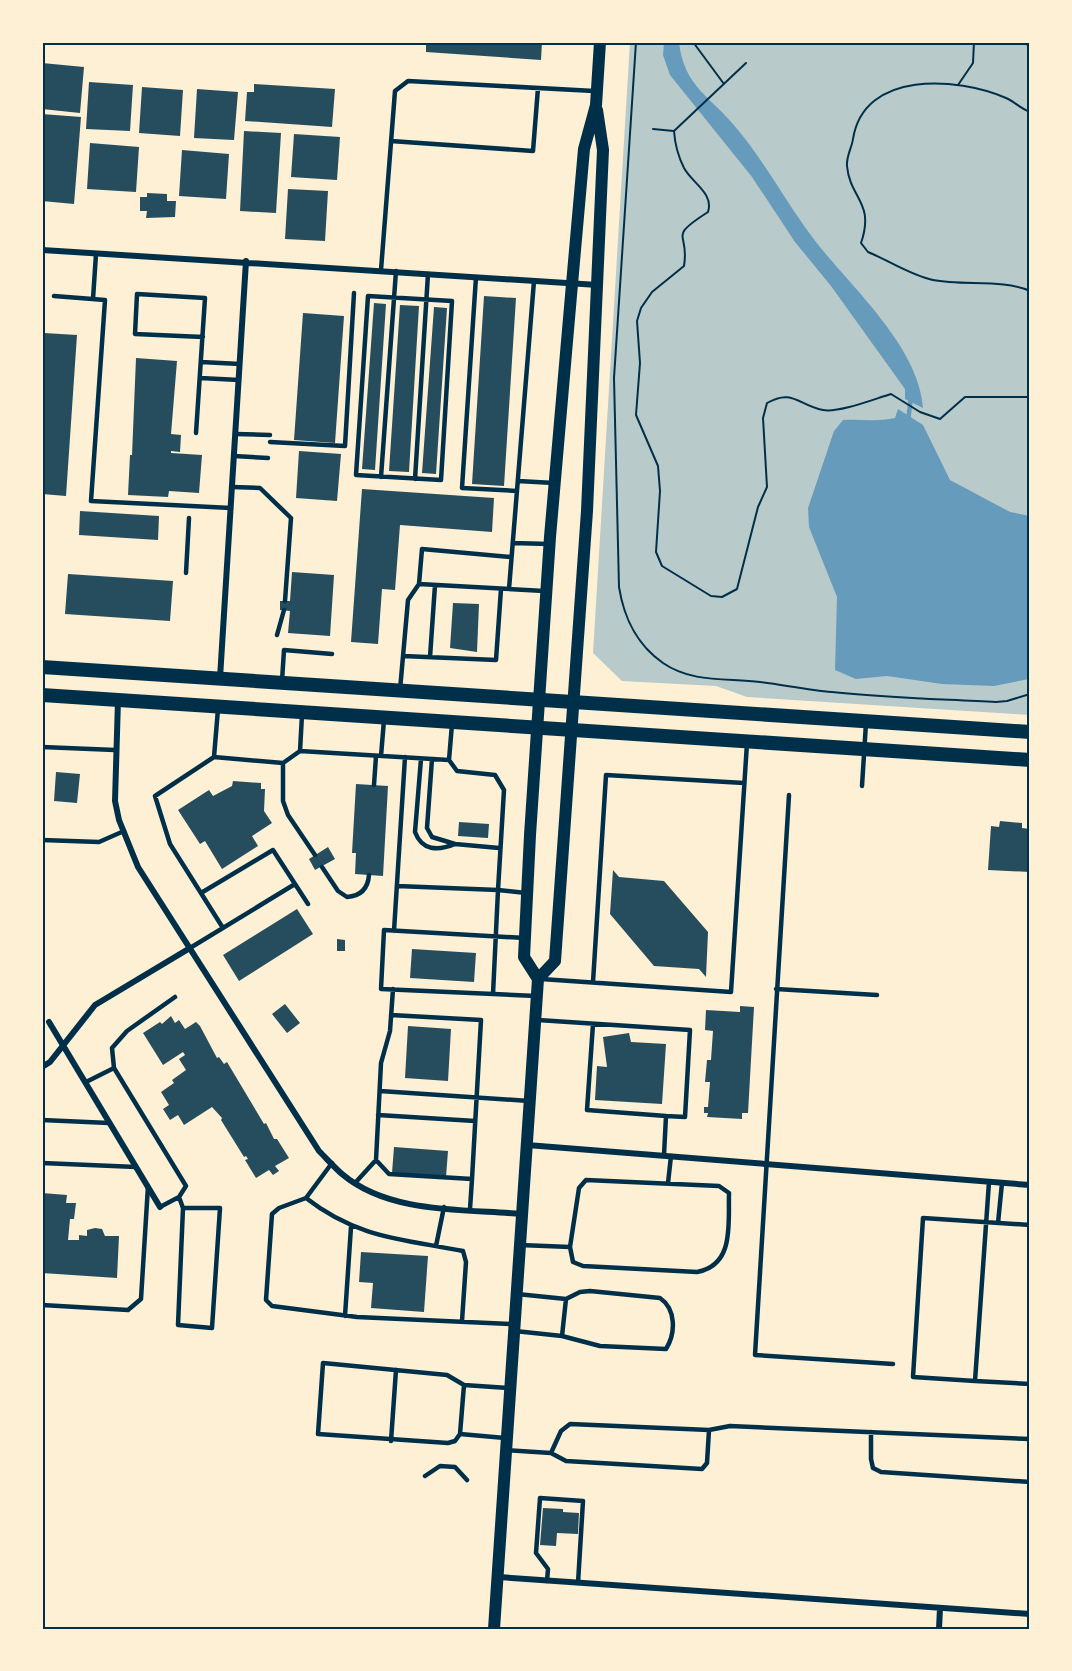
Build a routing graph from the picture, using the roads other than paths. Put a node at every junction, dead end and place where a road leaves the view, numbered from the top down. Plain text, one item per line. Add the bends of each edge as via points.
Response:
1 (600, 42) edge
2 (538, 88) junction
3 (597, 91) junction
4 (596, 105) junction
5 (391, 141) junction
6 (42, 250) edge
7 (96, 254) junction
8 (246, 261) junction
9 (381, 270) junction
10 (396, 272) junction
11 (428, 274) junction
12 (476, 277) junction
13 (534, 281) junction
14 (572, 284) junction
15 (598, 285) junction
16 (354, 293) dead end
17 (54, 296) dead end
18 (394, 298) junction
19 (93, 299) junction
20 (426, 300) junction
21 (203, 337) junction
22 (201, 362) junction
23 (240, 364) junction
24 (200, 378) junction
25 (239, 380) junction
26 (196, 433) dead end
27 (235, 434) junction
28 (270, 435) dead end
29 (270, 442) dead end
30 (234, 456) junction
31 (268, 458) dead end
32 (381, 477) junction
33 (415, 479) junction
34 (518, 481) junction
35 (555, 483) junction
36 (232, 487) junction
37 (517, 491) junction
38 (231, 508) junction
39 (189, 518) dead end
40 (513, 543) junction
41 (550, 544) junction
42 (511, 557) junction
43 (186, 573) dead end
44 (419, 584) junction
45 (435, 585) junction
46 (501, 589) junction
47 (510, 589) junction
48 (547, 592) junction
49 (285, 601) dead end
50 (284, 610) dead end
51 (277, 635) dead end
52 (332, 654) dead end
53 (403, 656) junction
54 (430, 657) junction
55 (42, 667) edge
56 (220, 679) junction
57 (282, 683) junction
58 (400, 691) junction
59 (42, 694) edge
60 (118, 700) junction
61 (540, 700) junction
62 (574, 702) junction
63 (218, 706) junction
64 (302, 712) junction
65 (384, 717) junction
66 (452, 721) junction
67 (866, 721) junction
68 (538, 727) junction
69 (572, 729) junction
70 (1030, 732) edge
71 (747, 741) junction
72 (42, 747) edge
73 (864, 748) junction
74 (115, 750) junction
75 (300, 751) junction
76 (378, 756) junction
77 (405, 757) junction
78 (214, 758) junction
79 (421, 759) junction
80 (432, 759) junction
81 (449, 760) junction
82 (1030, 760) edge
83 (284, 763) junction
84 (744, 783) junction
85 (374, 785) dead end
86 (862, 786) dead end
87 (789, 795) dead end
88 (124, 831) junction
89 (42, 840) edge
90 (455, 844) junction
91 (499, 848) junction
92 (315, 855) dead end
93 (322, 867) dead end
94 (369, 875) dead end
95 (295, 884) junction
96 (397, 886) junction
97 (498, 890) junction
98 (201, 893) junction
99 (526, 893) junction
100 (308, 904) dead end
101 (223, 928) junction
102 (394, 931) junction
103 (496, 937) junction
104 (525, 938) junction
105 (190, 948) junction
106 (538, 979) junction
107 (593, 982) junction
108 (393, 989) junction
109 (776, 989) junction
110 (493, 994) junction
111 (877, 994) dead end
112 (537, 996) junction
113 (175, 997) dead end
114 (392, 1015) junction
115 (535, 1020) junction
116 (49, 1022) dead end
117 (593, 1024) junction
118 (63, 1045) junction
119 (42, 1067) edge
120 (114, 1068) junction
121 (86, 1082) junction
122 (380, 1091) junction
123 (477, 1097) junction
124 (530, 1101) junction
125 (378, 1115) junction
126 (666, 1116) junction
127 (42, 1120) edge
128 (475, 1121) junction
129 (110, 1123) junction
130 (526, 1145) junction
131 (668, 1155) junction
132 (376, 1160) junction
133 (42, 1163) edge
134 (332, 1163) junction
135 (766, 1164) junction
136 (136, 1167) junction
137 (472, 1179) junction
138 (989, 1182) junction
139 (355, 1183) junction
140 (668, 1183) junction
141 (1002, 1183) junction
142 (1030, 1185) edge
143 (148, 1186) junction
144 (179, 1197) junction
145 (306, 1198) junction
146 (160, 1207) joint
147 (444, 1207) junction
148 (183, 1208) junction
149 (470, 1209) junction
150 (522, 1214) junction
151 (986, 1222) junction
152 (998, 1223) junction
153 (1030, 1226) edge
154 (351, 1227) junction
155 (520, 1245) junction
156 (436, 1246) junction
157 (570, 1247) junction
158 (517, 1294) junction
159 (566, 1299) junction
160 (42, 1305) edge
161 (345, 1316) junction
162 (462, 1321) junction
163 (515, 1328) junction
164 (562, 1336) junction
165 (893, 1364) dead end
166 (396, 1370) junction
167 (975, 1381) junction
168 (1030, 1384) edge
169 (464, 1385) junction
170 (511, 1388) junction
171 (709, 1430) junction
172 (871, 1432) junction
173 (460, 1434) junction
174 (1030, 1439) edge
175 (391, 1441) junction
176 (507, 1444) junction
177 (551, 1453) junction
178 (425, 1476) dead end
179 (467, 1480) dead end
180 (1030, 1482) edge
181 (497, 1577) junction
182 (547, 1581) junction
183 (578, 1583) junction
184 (940, 1608) junction
185 (1030, 1614) edge
186 (494, 1629) edge
187 (939, 1629) edge

1 - 3 main road
2 - 3 lane
2 - 5 lane via 408,81 395,91
2 - 5 lane via 533,151
3 - 4 main road
4 - 14 main road via 584,150
4 - 15 main road via 603,150
5 - 9 lane
6 - 7 street
7 - 8 street
7 - 19 lane
8 - 9 street
8 - 23 street
9 - 10 street
10 - 11 street
10 - 18 lane
11 - 12 street
11 - 20 lane
12 - 13 street
12 - 37 lane via 462,488
13 - 14 street
13 - 34 lane
14 - 15 street
14 - 35 main road
15 - 62 main road
16 - 29 lane via 345,446
17 - 19 lane
18 - 20 lane
18 - 32 lane
18 - 32 lane via 368,296 356,475
19 - 38 lane via 105,300 91,501
20 - 33 lane
20 - 33 lane via 452,301 441,480
21 - 21 lane via 205,298 137,294 135,334
21 - 22 lane
22 - 23 lane
22 - 24 lane
23 - 25 street
24 - 25 lane
24 - 26 lane
25 - 27 street
27 - 28 lane
27 - 30 street
30 - 31 lane
30 - 36 street
32 - 33 lane
34 - 35 lane
34 - 37 lane
35 - 41 main road
36 - 38 street
36 - 49 lane via 260,488 291,518
37 - 40 lane
38 - 56 street
39 - 43 lane
40 - 41 lane
40 - 42 lane
41 - 48 main road
42 - 44 lane via 422,549
42 - 47 lane
44 - 45 lane
44 - 53 lane via 408,600
45 - 46 lane
45 - 54 lane
46 - 47 lane
46 - 54 lane via 496,660
47 - 48 lane
48 - 61 main road
50 - 51 lane
52 - 57 lane via 284,651
53 - 54 lane
53 - 58 lane
55 - 56 main road
56 - 57 main road
56 - 63 main road
57 - 58 main road
58 - 61 main road
59 - 60 main road
60 - 63 main road
60 - 74 street
61 - 62 main road
61 - 68 main road
62 - 67 main road
62 - 69 main road
63 - 64 main road
63 - 78 lane
64 - 65 main road
64 - 75 lane
65 - 66 main road
65 - 76 lane
66 - 68 main road
66 - 81 lane
67 - 70 main road
67 - 73 lane
68 - 69 main road
68 - 99 main road
69 - 71 main road
69 - 106 main road via 555,961
71 - 73 main road
71 - 84 lane
72 - 74 lane
73 - 82 main road
73 - 86 lane
74 - 88 street via 115,801
75 - 76 lane
75 - 83 lane
76 - 77 lane
76 - 85 lane
77 - 79 lane
77 - 96 lane
78 - 83 lane
78 - 98 lane via 155,796 170,844
79 - 80 lane
79 - 90 lane via 415,832 427,848 444,849
80 - 81 lane
80 - 90 lane via 427,828 432,837
81 - 91 lane via 457,771 495,775 504,790
83 - 92 lane via 283,801
84 - 107 lane via 606,775
84 - 107 lane via 731,992
87 - 109 lane
88 - 89 lane via 99,842
88 - 105 street via 138,867
90 - 91 lane
91 - 97 lane
93 - 94 lane via 338,891 347,897 362,892
95 - 98 lane via 273,850
95 - 100 lane
95 - 101 lane
96 - 97 lane
96 - 102 lane
97 - 99 lane
97 - 103 lane
98 - 101 lane
99 - 104 main road
101 - 105 lane
102 - 103 lane
102 - 108 lane via 384,930 381,989
103 - 104 lane
103 - 110 lane
104 - 106 main road via 524,957
105 - 118 street via 95,1005
105 - 134 street via 320,1151
106 - 107 lane
106 - 112 main road
108 - 110 lane
108 - 114 lane
109 - 111 lane
109 - 135 lane
110 - 112 lane
112 - 115 main road
113 - 120 lane via 127,1031 112,1048
114 - 122 lane via 381,1063
114 - 123 lane via 481,1020
115 - 117 lane
115 - 124 main road
116 - 118 street
117 - 126 lane via 587,1110
117 - 126 lane via 690,1030 685,1117
118 - 119 street
118 - 121 street
120 - 121 lane
120 - 144 lane via 186,1186
121 - 129 street
122 - 123 lane
122 - 125 lane
123 - 124 lane
123 - 128 lane
124 - 130 main road
125 - 128 lane
125 - 132 lane
126 - 131 lane
127 - 129 lane
128 - 137 lane
129 - 136 street
130 - 131 street
130 - 150 main road
131 - 135 street
131 - 140 lane
132 - 137 lane via 389,1174
132 - 139 lane
133 - 136 lane
134 - 139 street
134 - 145 lane
135 - 138 street
135 - 165 lane via 755,1355
136 - 143 street
137 - 149 lane
138 - 141 street
138 - 151 lane
139 - 147 street via 409,1204
140 - 157 lane via 582,1182
140 - 157 lane via 718,1186 729,1192 727,1245 711,1270 583,1266 573,1262
141 - 142 street
141 - 152 lane
143 - 146 street
143 - 160 lane via 141,1299 128,1310
144 - 146 lane
144 - 148 lane
145 - 154 lane
145 - 161 lane via 272,1214 266,1300 272,1306 290,1310
147 - 149 street
147 - 156 lane
148 - 148 lane via 220,1208 212,1328 178,1325
149 - 150 street
150 - 155 main road
151 - 152 lane
151 - 167 lane
151 - 167 lane via 922,1218 913,1377
152 - 153 lane
154 - 156 lane
154 - 161 lane
155 - 157 lane
155 - 158 main road
156 - 162 lane via 465,1254
158 - 159 lane
158 - 163 main road
159 - 164 lane
159 - 164 lane via 590,1291 660,1298 671,1310 673,1322 669,1343 660,1350 600,1346
161 - 162 lane
162 - 163 lane
163 - 164 lane
163 - 170 main road
166 - 169 lane via 447,1375
166 - 175 lane
166 - 175 lane via 323,1363 318,1434
167 - 168 lane
169 - 170 lane
169 - 173 lane
170 - 176 main road
171 - 172 lane via 730,1425
171 - 177 lane via 570,1424 561,1431
171 - 177 lane via 707,1463 702,1469 566,1461
172 - 174 lane
172 - 180 lane via 870,1459 873,1468 881,1472
173 - 175 lane via 448,1443
173 - 176 lane
176 - 177 lane
176 - 181 main road
178 - 179 lane via 440,1466 455,1467
181 - 182 street
181 - 186 main road
182 - 183 street
182 - 183 lane via 548,1569 536,1553 540,1498 583,1501
183 - 184 street
184 - 185 street
184 - 187 street

